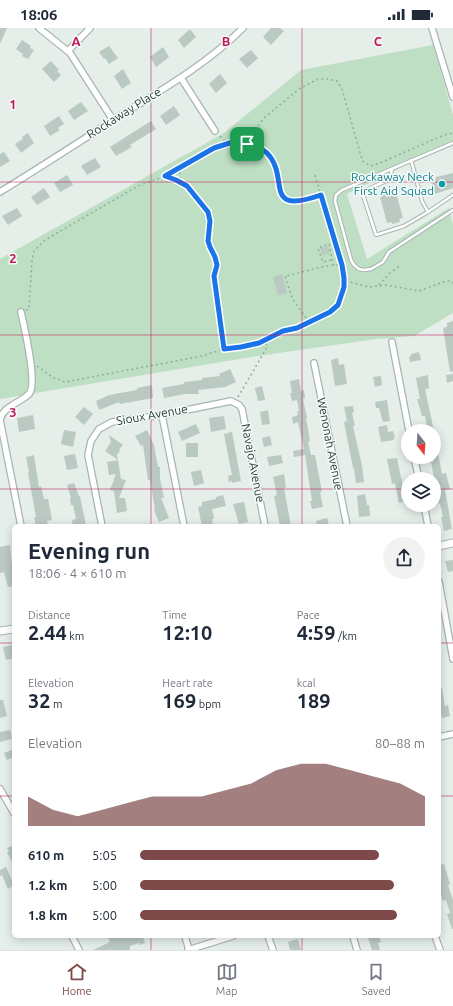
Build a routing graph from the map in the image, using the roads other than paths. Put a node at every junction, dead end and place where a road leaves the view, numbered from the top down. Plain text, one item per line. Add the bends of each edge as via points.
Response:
1 (39, 28) edge
2 (90, 28) edge
3 (243, 28) edge
4 (432, 28) edge
5 (68, 51) junction
6 (181, 78) junction
7 (453, 97) edge
8 (113, 120) junction
9 (215, 131) road end
10 (453, 143) edge
11 (410, 160) junction
12 (392, 168) junction
13 (0, 192) edge
14 (453, 195) edge
15 (453, 210) edge
16 (428, 212) junction
17 (21, 312) road end
18 (392, 342) dead end
19 (314, 363) dead end
20 (236, 402) joint
21 (162, 415) junction
22 (408, 424) edge
23 (425, 512) edge
24 (21, 524) edge
25 (102, 524) edge
26 (184, 524) edge
27 (265, 524) edge
28 (347, 524) edge
29 (428, 524) edge
30 (453, 543) edge
31 (441, 546) edge
32 (441, 593) edge
33 (12, 629) edge
34 (0, 631) edge
35 (453, 659) edge
36 (453, 734) edge
37 (441, 737) edge
38 (0, 789) edge
39 (12, 810) edge
40 (73, 938) edge
41 (185, 938) edge
42 (227, 938) edge
43 (269, 938) edge
44 (354, 938) edge
45 (437, 938) edge
46 (79, 950) edge
47 (188, 950) edge
48 (273, 950) edge
49 (357, 950) edge
50 (440, 950) edge

1 - 5 street
2 - 5 street
3 - 6 street, Rockaway Place
4 - 7 street
5 - 8 street
6 - 8 street, Rockaway Place
6 - 9 street
8 - 13 street, Rockaway Place
10 - 11 lane
11 - 12 lane
11 - 16 lane via 422,201
12 - 15 lane via 336,195 335,201 351,260 359,269 378,266 389,252
12 - 16 lane via 390,179 362,192 376,235 404,226
14 - 16 lane
17 - 24 street via 32,390 6,410 0,420
18 - 22 street
19 - 28 street, Wenonah Avenue
20 - 21 street, Sioux Avenue via 226,401
20 - 27 street, Navajo Avenue via 245,420
21 - 25 street, Sioux Avenue via 112,422 103,426 93,437 88,455
21 - 26 street
23 - 29 street
30 - 31 street
32 - 35 street
33 - 34 street
36 - 37 street
38 - 39 street
40 - 46 street
41 - 47 street
42 - 47 street
43 - 48 street
44 - 49 street
45 - 50 street

